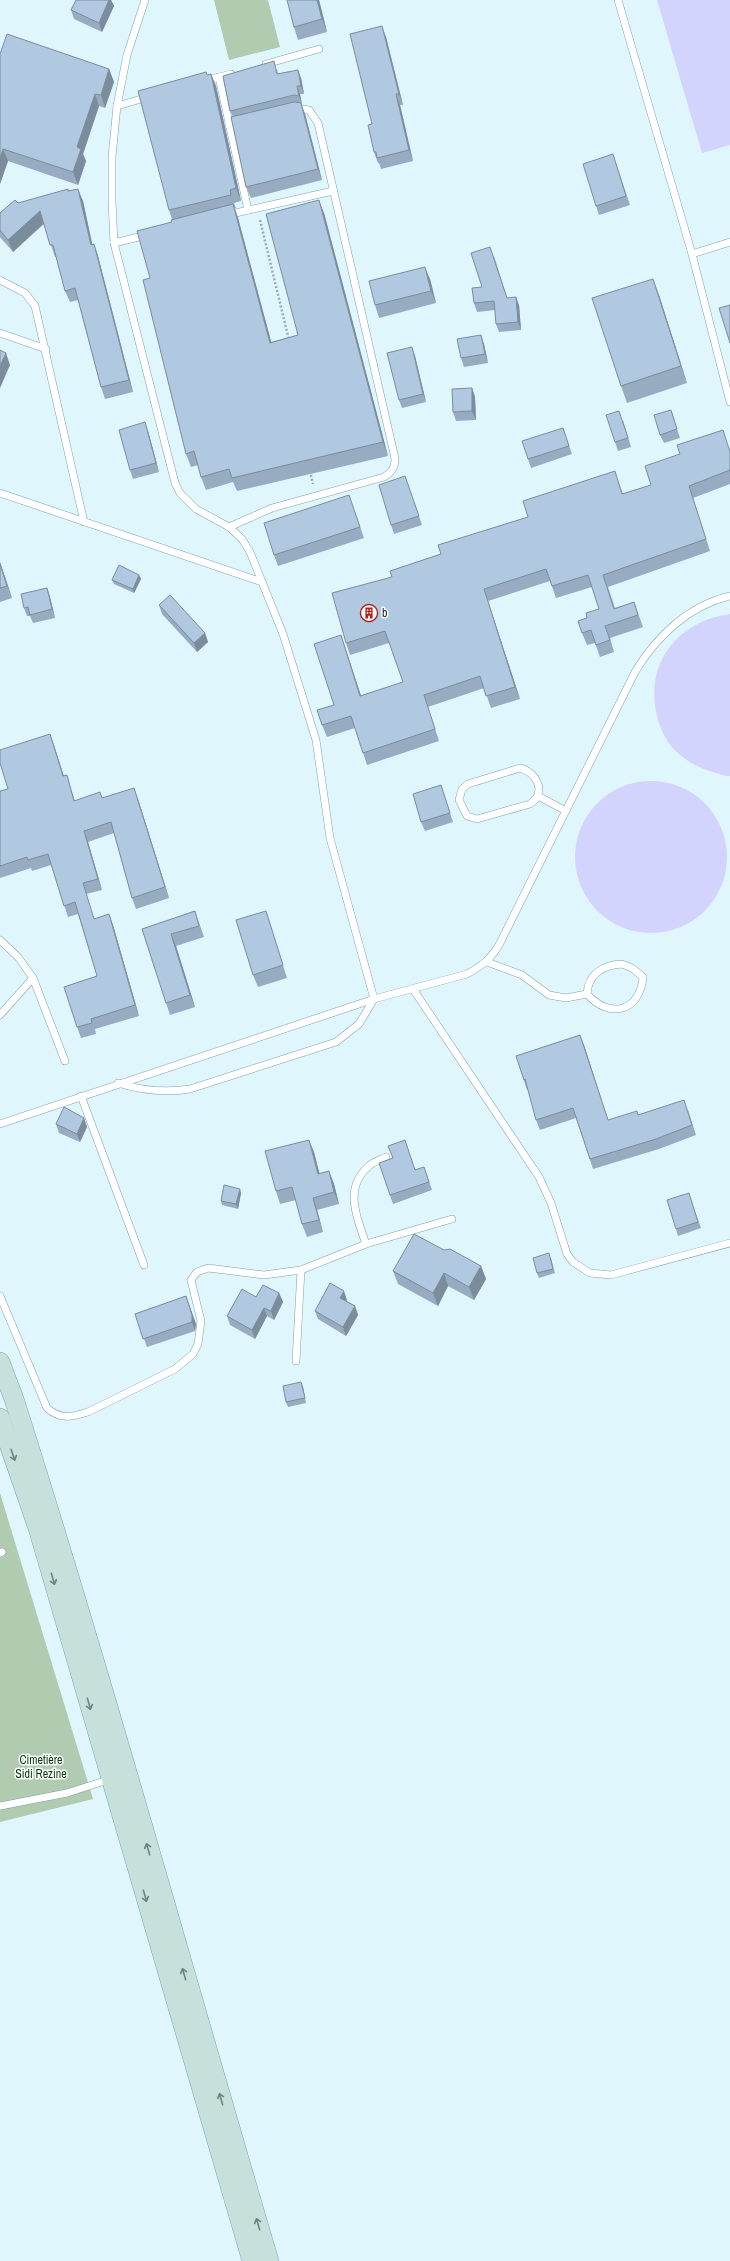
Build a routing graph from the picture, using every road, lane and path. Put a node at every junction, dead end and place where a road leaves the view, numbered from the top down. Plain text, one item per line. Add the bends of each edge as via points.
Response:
1 (145, 0) edge
2 (618, 0) edge
3 (319, 49) dead end
4 (257, 66) edge
5 (242, 71) edge
6 (219, 77) junction
7 (197, 83) edge
8 (154, 96) edge
9 (117, 106) junction
10 (286, 110) edge
11 (250, 119) edge
12 (229, 125) junction
13 (333, 191) junction
14 (257, 208) junction
15 (248, 210) junction
16 (218, 217) edge
17 (151, 234) edge
18 (730, 242) edge
19 (114, 243) junction
20 (692, 254) junction
21 (0, 280) edge
22 (0, 333) edge
23 (290, 344) edge
24 (46, 349) junction
25 (730, 402) edge
26 (308, 466) edge
27 (0, 493) edge
28 (316, 495) junction
29 (84, 522) junction
30 (229, 527) junction
31 (262, 582) junction
32 (730, 596) edge
33 (538, 796) junction
34 (566, 811) junction
35 (0, 940) edge
36 (487, 962) junction
37 (32, 978) junction
38 (413, 989) junction
39 (587, 994) junction
40 (374, 999) junction
41 (0, 1015) edge
42 (65, 1061) dead end
43 (118, 1083) junction
44 (81, 1096) junction
45 (0, 1124) edge
46 (386, 1157) dead end
47 (452, 1220) dead end
48 (730, 1243) edge
49 (366, 1244) junction
50 (144, 1265) dead end
51 (301, 1270) junction
52 (0, 1296) edge
53 (0, 1362) edge
54 (296, 1362) dead end
55 (0, 1418) edge
56 (112, 1779) junction
57 (0, 1806) edge
58 (252, 2261) edge
59 (269, 2261) edge

1 - 9 lane via 127,55
2 - 20 lane
3 - 4 lane
5 - 6 lane
6 - 7 lane
6 - 12 lane
8 - 9 lane
9 - 19 lane via 112,157
10 - 13 lane via 303,108 313,113 316,118
11 - 12 lane
12 - 15 lane
13 - 14 lane
13 - 28 lane via 396,459 392,470 384,477
14 - 15 lane
14 - 23 path
15 - 16 lane
17 - 19 lane
18 - 20 lane
19 - 30 lane via 175,483 196,509
20 - 25 lane
21 - 24 lane via 18,288 31,299
22 - 24 lane
24 - 29 lane
26 - 28 path
27 - 29 lane
28 - 30 lane via 261,512
29 - 31 lane
30 - 31 lane via 242,538
31 - 40 lane via 283,634 316,740 330,838
32 - 34 lane via 697,609 669,629 648,651
33 - 33 lane via 539,785 536,779 532,773 520,768 468,784 462,789 459,800 467,816 474,819 530,804
33 - 34 lane
34 - 36 lane via 500,943
35 - 37 lane via 18,956
36 - 38 lane via 468,974
36 - 39 lane via 522,975 549,995 566,998
37 - 41 lane
37 - 42 lane
38 - 40 lane
38 - 48 lane via 539,1177 551,1203 562,1244 572,1262 590,1273 611,1275
39 - 39 lane via 595,1003 605,1008 617,1009 628,1006 637,998 644,977 622,964 612,965 602,968 593,975 588,984
40 - 43 lane
40 - 43 lane via 359,1024 348,1034 323,1048 183,1090 146,1091
43 - 44 lane
44 - 45 lane
44 - 50 lane
46 - 49 lane via 369,1166 358,1180 354,1197 353,1208
47 - 49 lane via 408,1235
49 - 51 lane
51 - 52 lane via 264,1275 208,1268 196,1272 191,1280 201,1321 201,1332 193,1354 175,1369 88,1412 66,1418 53,1413 44,1402
51 - 54 lane
59 -> 53 main road via 167,1917 87,1632
55 -> 56 main road via 38,1528
56 - 57 lane via 67,1793
56 -> 58 main road

